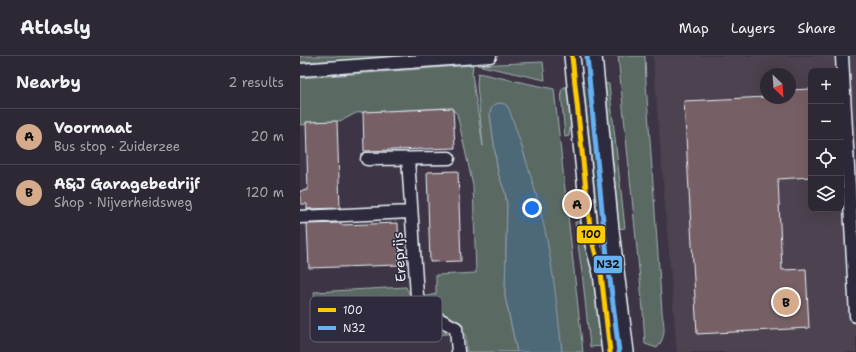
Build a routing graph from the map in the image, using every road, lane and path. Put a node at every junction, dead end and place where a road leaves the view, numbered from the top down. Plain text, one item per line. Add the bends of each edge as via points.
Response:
1 (490, 56) edge
2 (572, 56) edge
3 (594, 56) edge
4 (842, 56) edge
5 (300, 70) edge
6 (448, 158) dead end
7 (367, 159) dead end
8 (408, 159) junction
9 (852, 183) edge
10 (411, 212) junction
11 (300, 218) edge
12 (416, 296) edge
13 (856, 316) edge
14 (442, 321) edge
15 (458, 352) edge
16 (610, 352) edge
17 (626, 352) edge

1 - 5 street
2 - 16 street via 589,220 601,273
3 - 17 street
4 - 9 street
6 - 8 street
7 - 8 street
8 - 10 street, Ereprijs
9 - 13 street
10 - 11 street, Ereprijs
10 - 12 street, Ereprijs
14 - 15 street, Ereprijs via 456,328

